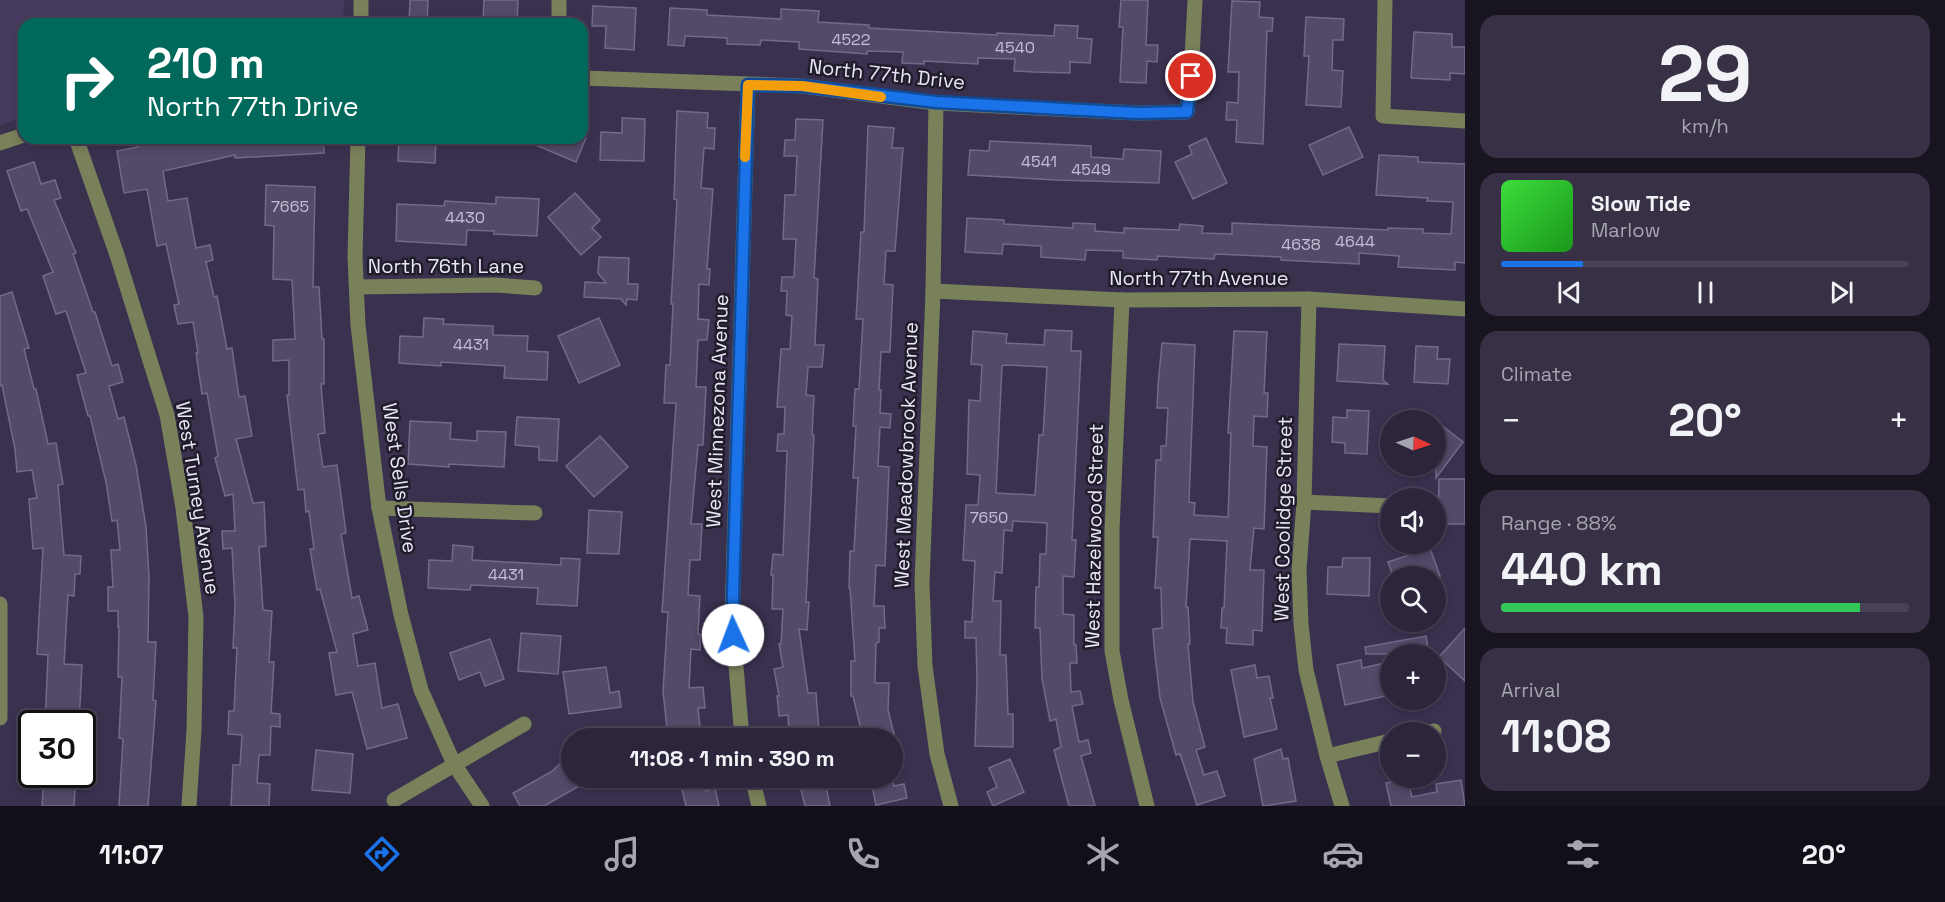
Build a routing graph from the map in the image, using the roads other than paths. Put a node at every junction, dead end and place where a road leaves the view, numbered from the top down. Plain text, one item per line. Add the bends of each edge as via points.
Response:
1 (361, 0) edge
2 (559, 0) edge
3 (1194, 0) edge
4 (1384, 0) edge
5 (361, 18) edge
6 (558, 18) edge
7 (588, 78) edge
8 (748, 85) junction
9 (936, 102) junction
10 (1465, 121) edge
11 (18, 137) edge
12 (0, 143) edge
13 (78, 144) edge
14 (358, 144) edge
15 (357, 287) junction
16 (535, 288) dead end
17 (933, 291) junction
18 (1309, 299) junction
19 (1122, 300) junction
20 (1465, 309) edge
21 (1304, 502) junction
22 (1380, 506) edge
23 (380, 508) junction
24 (535, 513) dead end
25 (0, 604) edge
26 (0, 718) edge
27 (524, 724) dead end
28 (741, 728) edge
29 (1380, 743) edge
30 (1327, 756) junction
31 (454, 764) junction
32 (755, 788) edge
33 (394, 800) dead end
34 (189, 806) edge
35 (483, 806) edge
36 (759, 806) edge
37 (951, 806) edge
38 (1147, 806) edge
39 (1342, 806) edge

1 - 5 street
2 - 6 street
3 - 9 street, North 77th Drive via 1187,112
4 - 10 street via 1383,117
7 - 8 street, North 77th Drive
8 - 9 street, North 77th Drive via 802,86
8 - 28 street, West Minnezona Avenue via 732,618
9 - 17 street, West Meadowbrook Avenue
11 - 12 street
13 - 34 street, West Turney Avenue via 167,415 183,508 195,617
14 - 15 street, West Sells Drive
15 - 16 street, North 76th Lane
15 - 23 street, West Sells Drive
17 - 19 street, North 77th Avenue
17 - 37 street, West Meadowbrook Avenue via 922,583 924,642 937,754
18 - 19 street, North 77th Avenue
18 - 20 street, North 77th Avenue
18 - 21 street, West Coolidge Street
19 - 38 street, West Hazelwood Street via 1112,530 1112,651
21 - 22 street
21 - 30 street, West Coolidge Street via 1299,570 1301,624 1306,670
23 - 24 street
23 - 31 street, West Sells Drive via 401,615 421,690
25 - 26 street
27 - 31 street
29 - 30 street
30 - 39 street, West Coolidge Street
31 - 33 street
31 - 35 street, West Sells Drive
32 - 36 street

